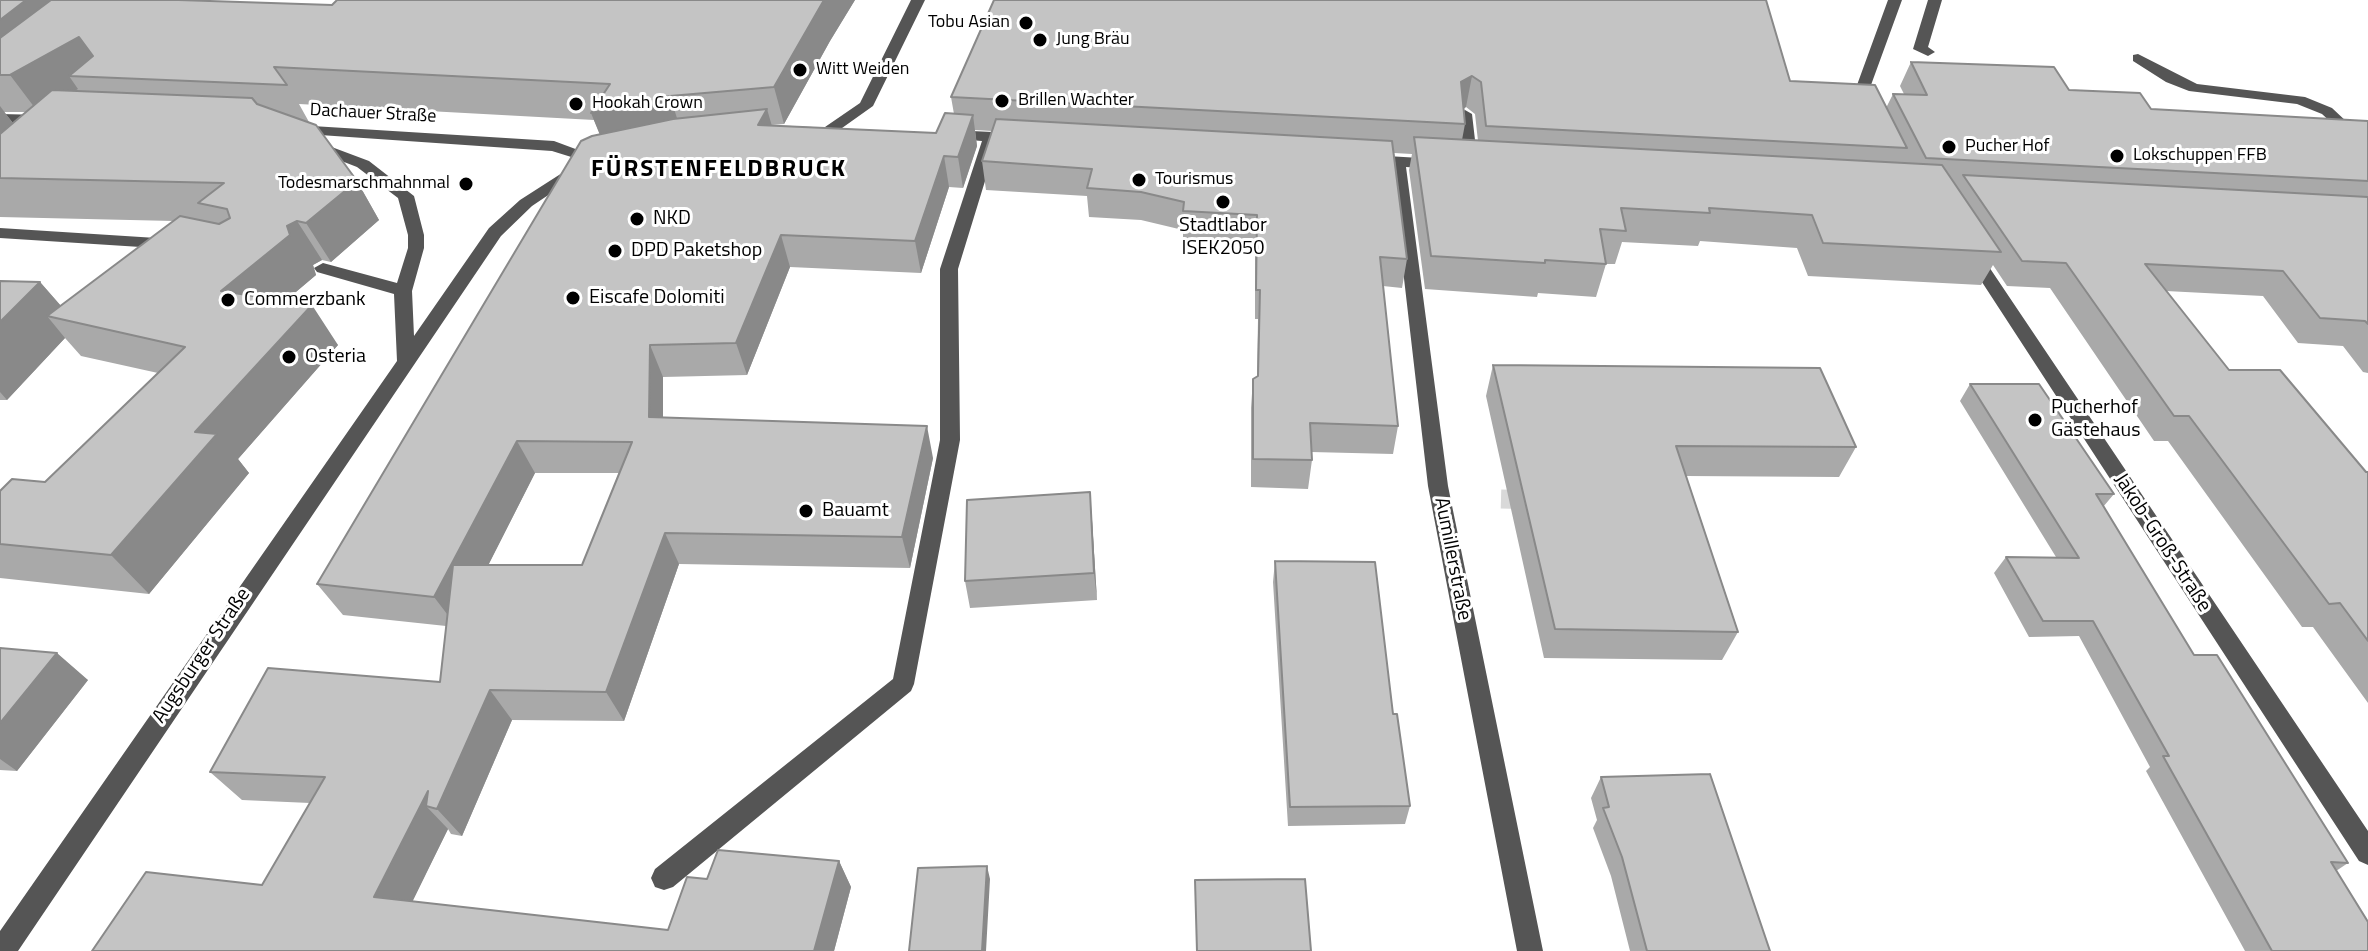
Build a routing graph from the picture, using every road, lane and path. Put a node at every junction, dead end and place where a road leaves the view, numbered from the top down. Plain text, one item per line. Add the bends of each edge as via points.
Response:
1 (918, 0) edge
2 (1895, 0) edge
3 (1935, 0) edge
4 (1928, 52) dead end
5 (2138, 58) dead end
6 (1465, 114) edge
7 (0, 118) edge
8 (56, 120) edge
9 (2340, 123) edge
10 (1875, 126) edge
11 (860, 131) edge
12 (936, 134) edge
13 (991, 137) junction
14 (1038, 140) edge
15 (605, 159) joint
16 (1351, 159) edge
17 (1398, 162) junction
18 (0, 233) edge
19 (1964, 243) edge
20 (186, 245) edge
21 (323, 268) dead end
22 (403, 291) junction
23 (406, 362) junction
24 (2368, 853) edge
25 (664, 878) dead end
26 (2, 951) edge
27 (1530, 951) edge

1 - 11 street via 866,106 823,130
2 - 10 street via 1864,85 1863,101
3 - 4 street via 1920,49
5 - 9 street via 2194,88 2300,100
6 - 17 street via 1477,166
7 - 8 street
12 - 13 street
13 - 14 street
13 - 25 street via 949,269 950,440 903,684
15 - 22 street, Dachauer Straße via 554,146 280,132 363,164 406,196 416,248
15 - 23 street, Augsburger Straße via 562,178 495,232
16 - 17 street
17 - 27 street, Aumillerstraße via 1438,486
18 - 20 street
19 - 24 street, Jakob-Groß-Straße
21 - 22 street
22 - 23 street
23 - 26 street, Augsburger Straße

